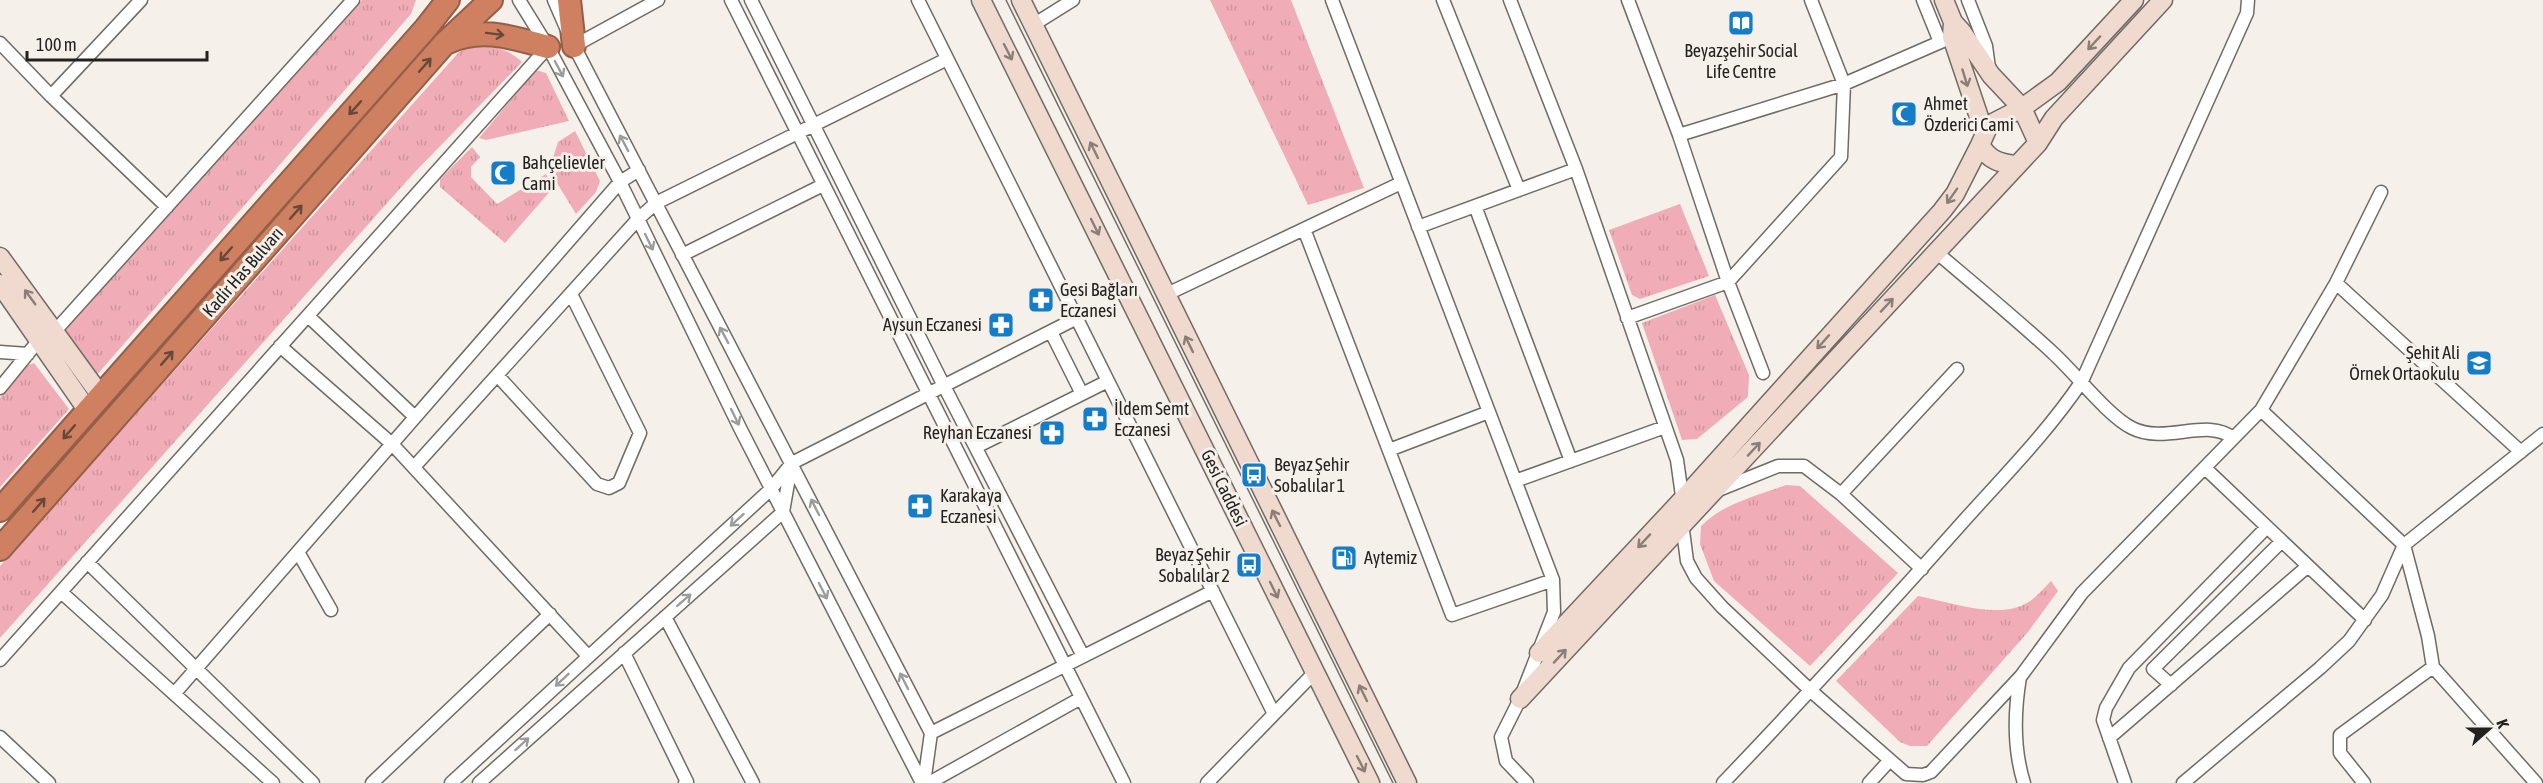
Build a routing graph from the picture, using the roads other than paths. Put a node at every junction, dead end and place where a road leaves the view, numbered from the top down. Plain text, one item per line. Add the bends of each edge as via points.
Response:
1 (141, 0) edge
2 (353, 0) edge
3 (435, 0) edge
4 (448, 0) edge
5 (491, 0) edge
6 (519, 0) edge
7 (554, 0) edge
8 (569, 0) edge
9 (658, 0) edge
10 (731, 0) edge
11 (751, 0) edge
12 (919, 0) edge
13 (981, 0) edge
14 (1021, 0) edge
15 (1073, 0) edge
16 (1332, 0) edge
17 (1443, 0) edge
18 (1510, 0) edge
19 (1628, 0) edge
20 (1811, 0) edge
21 (1923, 0) edge
22 (1944, 0) edge
23 (1968, 0) edge
24 (2134, 0) edge
25 (2163, 0) edge
26 (2248, 0) edge
27 (1033, 25) junction
28 (1948, 34) junction
29 (416, 40) junction
30 (0, 43) edge
31 (444, 44) junction
32 (574, 46) junction
33 (548, 47) junction
34 (947, 59) junction
35 (1990, 75) junction
36 (1844, 84) junction
37 (51, 96) junction
38 (2022, 108) junction
39 (814, 125) junction
40 (797, 133) junction
41 (1679, 135) junction
42 (1982, 139) junction
43 (2038, 143) junction
44 (2015, 165) junction
45 (1576, 169) junction
46 (639, 170) junction
47 (620, 182) junction
48 (1401, 183) junction
49 (823, 185) junction
50 (1518, 190) junction
51 (2381, 192) dead end
52 (656, 203) junction
53 (1475, 206) junction
54 (167, 207) junction
55 (638, 219) junction
56 (1418, 227) junction
57 (1304, 229) junction
58 (1936, 252) junction
59 (682, 255) junction
60 (0, 257) edge
61 (1728, 282) junction
62 (2336, 283) junction
63 (0, 284) edge
64 (571, 294) junction
65 (1165, 295) junction
66 (308, 316) junction
67 (1077, 318) junction
68 (1627, 318) junction
69 (1051, 332) junction
70 (41, 342) junction
71 (280, 346) junction
72 (0, 352) edge
73 (1957, 369) dead end
74 (1763, 373) dead end
75 (497, 375) junction
76 (1108, 381) junction
77 (2082, 381) junction
78 (944, 386) junction
79 (0, 388) edge
80 (927, 394) junction
81 (1082, 394) junction
82 (95, 403) junction
83 (2261, 410) junction
84 (1489, 412) junction
85 (415, 417) junction
86 (1665, 427) junction
87 (2543, 434) edge
88 (2233, 438) junction
89 (392, 444) junction
90 (976, 447) junction
91 (1389, 450) junction
92 (2521, 452) junction
93 (1571, 461) junction
94 (792, 463) junction
95 (414, 467) junction
96 (2205, 468) junction
97 (1515, 481) junction
98 (771, 489) junction
99 (1715, 492) junction
100 (1842, 494) junction
101 (1684, 498) junction
102 (0, 510) edge
103 (783, 512) junction
104 (1681, 527) junction
105 (2267, 527) junction
106 (2282, 541) junction
107 (2404, 545) junction
108 (0, 549) edge
109 (298, 552) junction
110 (87, 562) junction
111 (2308, 566) junction
112 (1922, 569) junction
113 (1553, 580) junction
114 (1213, 591) junction
115 (61, 592) junction
116 (331, 610) dead end
117 (550, 614) junction
118 (665, 616) junction
119 (2365, 620) junction
120 (1539, 653) junction
121 (624, 654) junction
122 (588, 656) junction
123 (1083, 656) junction
124 (0, 660) edge
125 (1064, 666) junction
126 (2433, 667) junction
127 (196, 669) junction
128 (1315, 672) junction
129 (2021, 676) junction
130 (2171, 685) junction
131 (1812, 691) junction
132 (174, 694) junction
133 (1081, 698) junction
134 (1520, 699) junction
135 (1274, 714) junction
136 (931, 733) junction
137 (0, 738) edge
138 (2109, 738) junction
139 (1890, 760) junction
140 (49, 783) edge
141 (273, 783) edge
142 (313, 783) edge
143 (372, 783) edge
144 (451, 783) edge
145 (479, 783) edge
146 (685, 783) edge
147 (753, 783) edge
148 (923, 783) edge
149 (929, 783) edge
150 (1124, 783) edge
151 (1207, 783) edge
152 (1370, 783) edge
153 (1407, 783) edge
154 (1527, 783) edge
155 (1723, 783) edge
156 (1869, 783) edge
157 (2024, 783) edge
158 (2125, 783) edge
159 (2183, 783) edge
160 (2364, 783) edge
161 (2536, 783) edge

1 - 37 street
2 - 54 street
3 - 29 highway
4 - 29 highway, Kadir Has Bulvarı
5 - 31 highway, Kadir Has Bulvarı
6 - 33 street
7 - 32 street
8 - 32 highway
9 - 32 street
10 - 40 street
11 - 39 street
12 - 34 street
13 -> 128 main road, Gesi Caddesi
14 - 27 main road, Gesi Caddesi
15 - 27 street
16 - 48 street
17 - 50 street
18 - 45 street
19 - 41 street
20 - 36 street
21 - 28 street
22 - 28 main road
23 - 35 street via 1986,46
24 -> 38 main road via 2049,90
25 - 43 main road via 2054,118
26 - 77 street via 2247,14
65 -> 27 main road, Gesi Caddesi
28 - 35 main road via 1962,32
28 - 36 street
28 -> 42 main road
29 -> 82 highway, Kadir Has Bulvarı
30 - 37 street
31 -> 33 highway via 483,33
108 -> 31 highway, Kadir Has Bulvarı
46 -> 32 street
33 -> 47 street
33 - 66 street
34 - 39 street
34 - 67 street
35 - 38 main road
36 - 41 street
36 - 61 street via 1840,157
37 - 54 street
38 - 42 main road via 1989,125
38 - 43 main road
39 - 40 street
39 - 78 street
40 - 49 street
40 - 52 street
41 - 61 street
42 - 44 main road via 1986,154
42 -> 101 main road via 1955,194 1942,211
43 - 44 main road
44 - 58 main road
45 - 50 street
45 - 68 street
46 - 47 street
46 - 52 street
47 - 55 street
47 - 85 street
48 - 56 street
48 - 57 street
49 - 59 street
49 - 80 street
50 - 53 street
51 - 62 street
52 - 55 street
52 - 59 street
53 - 56 street
53 - 93 street
54 - 70 street
55 - 64 street
55 -> 98 street
56 - 84 street
57 - 65 street
57 - 91 street
58 - 77 street
99 -> 58 main road
94 -> 59 street
70 -> 60 main road
61 - 68 street
61 - 74 street
62 - 83 street
62 - 92 street
63 - 70 main road
64 - 75 street
64 - 75 street via 640,433 619,483 609,488 597,484
153 -> 65 main road, Gesi Caddesi
66 - 71 street
66 - 85 street
67 - 69 street
67 - 76 street
68 - 86 street
69 - 78 street
69 - 81 street
70 - 72 street
70 - 79 street
70 - 82 main road
71 - 89 street
71 - 110 street
73 - 100 street
75 - 95 street
76 - 81 street
76 - 114 street
77 - 88 street via 2121,421 2139,431 2152,435 2213,429
77 - 112 street via 2062,411
78 - 80 street
78 - 90 street
80 - 94 street
80 - 125 street
81 - 90 street
82 -> 102 highway, Kadir Has Bulvarı
83 - 88 street
83 - 107 street
84 - 91 street
84 - 97 street
85 - 89 street
86 - 93 street
86 - 101 street via 1677,460
87 - 92 street
88 - 96 street
89 - 95 street
89 - 109 street
90 - 123 street
91 - 113 street via 1452,615
92 - 107 street
93 - 97 street
94 - 98 street
94 - 103 street
136 -> 94 street
95 - 117 street
96 - 105 street
96 - 129 street via 2082,593
97 - 113 street
98 - 103 street
98 -> 122 street
99 - 100 street via 1769,469 1796,464
99 - 104 main road
100 - 112 street
101 - 104 street
101 -> 120 main road
118 -> 103 street
103 -> 148 street
104 - 131 street via 1687,561 1696,578
134 -> 104 main road
105 - 106 street
105 - 138 street via 2129,668 2104,712
106 - 111 street
106 - 130 street via 2153,669
107 - 119 street via 2382,595
107 - 126 street
109 - 116 street
109 - 127 street
110 - 115 street
110 - 127 street
111 - 119 street
111 - 130 street
112 - 131 street
113 - 120 street via 1554,612
114 - 123 street
114 - 135 street
115 - 124 street
115 - 132 street
117 - 122 street
117 - 143 street
118 - 121 street
118 - 147 street
119 - 159 street via 2335,655
120 - 134 street
145 -> 121 street
121 - 146 street
122 -> 144 street
123 - 125 street
125 - 133 street
125 - 136 street
126 - 160 street via 2340,735 2340,753
126 - 161 street
127 - 132 street
127 - 142 street
128 - 135 street
128 -> 152 main road, Gesi Caddesi
129 - 139 street via 1930,772 1923,776 1906,774
129 - 157 street via 2015,726
130 - 138 street
131 - 139 street
131 - 155 street
132 - 141 street
133 - 149 street
133 - 150 street
134 - 154 street via 1503,729 1501,746 1510,767
135 - 151 street
136 - 148 street
137 - 140 street
138 - 158 street
139 - 156 street

